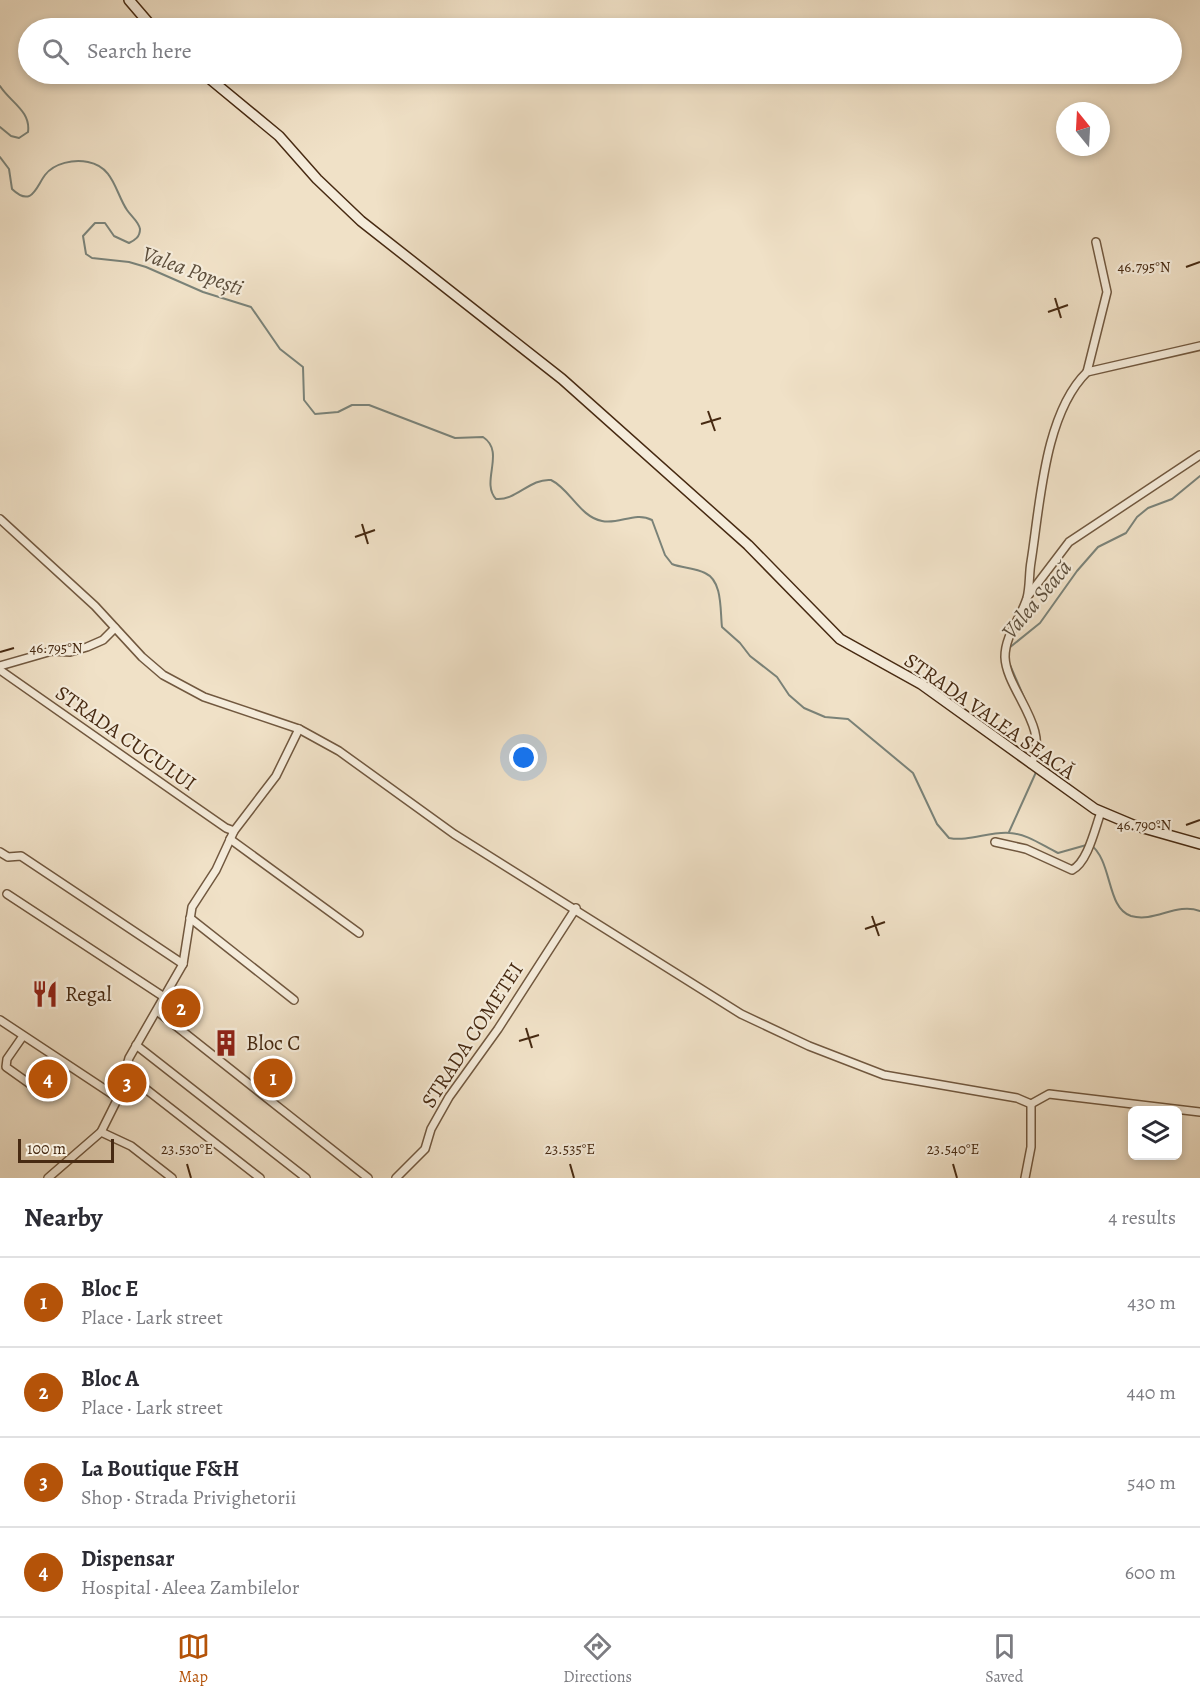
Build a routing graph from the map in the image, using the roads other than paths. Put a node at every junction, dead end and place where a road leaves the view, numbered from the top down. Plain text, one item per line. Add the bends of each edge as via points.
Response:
1 (129, 0) edge
2 (144, 18) edge
3 (216, 84) edge
4 (1096, 242) dead end
5 (1200, 346) edge
6 (1087, 372) junction
7 (1200, 454) edge
8 (0, 519) edge
9 (1028, 596) junction
10 (115, 628) junction
11 (0, 668) edge
12 (299, 729) junction
13 (1032, 765) junction
14 (1101, 812) junction
15 (234, 831) junction
16 (230, 839) junction
17 (994, 842) dead end
18 (1200, 844) edge
19 (0, 852) edge
20 (7, 894) dead end
21 (576, 908) junction
22 (190, 918) junction
23 (359, 933) dead end
24 (183, 964) junction
25 (164, 997) junction
26 (294, 1000) dead end
27 (157, 1011) junction
28 (0, 1020) edge
29 (23, 1036) junction
30 (136, 1045) junction
31 (124, 1072) junction
32 (45, 1094) dead end
33 (118, 1098) junction
34 (1032, 1104) junction
35 (1200, 1112) edge
36 (100, 1132) junction
37 (48, 1178) edge
38 (171, 1178) edge
39 (260, 1178) edge
40 (306, 1178) edge
41 (368, 1178) edge
42 (396, 1178) edge
43 (1025, 1178) edge

1 - 2 main road
3 - 13 main road, STRADA VALEA SEACĂ via 279,136 358,219 562,379 713,513 840,639 921,684
4 - 6 street via 1107,291
5 - 6 street
6 - 9 street via 1059,419 1048,458
7 - 9 street via 1069,542
8 - 10 street
9 - 13 street via 1010,634 1005,659 1033,732 1036,749
10 - 11 street via 103,640 87,647 70,652 52,651
10 - 12 street via 163,675 204,697
11 - 15 street, STRADA CUCULUI
12 - 15 street via 276,776
12 - 21 street via 339,751 454,834
13 - 14 main road, STRADA VALEA SEACĂ
14 - 17 street via 1087,849 1077,867 1069,870 1026,849
14 - 18 main road, STRADA VALEA SEACĂ
15 - 16 street
16 - 22 street via 216,870 195,901
16 - 23 street
19 - 24 street via 21,856
20 - 25 street
21 - 34 street via 741,1014 809,1046 884,1075 1017,1098
21 - 42 street, STRADA COMETEI via 449,1097 431,1128 425,1149
22 - 24 street
22 - 26 street
24 - 25 street
25 - 27 street
27 - 30 street
27 - 41 street
28 - 29 street
29 - 32 street via 7,1059 6,1068
29 - 33 street
30 - 31 street
30 - 40 street
31 - 33 street
31 - 39 street
33 - 36 street
34 - 35 street via 1049,1094
34 - 43 street via 1031,1147
36 - 37 street
36 - 38 street via 131,1146

